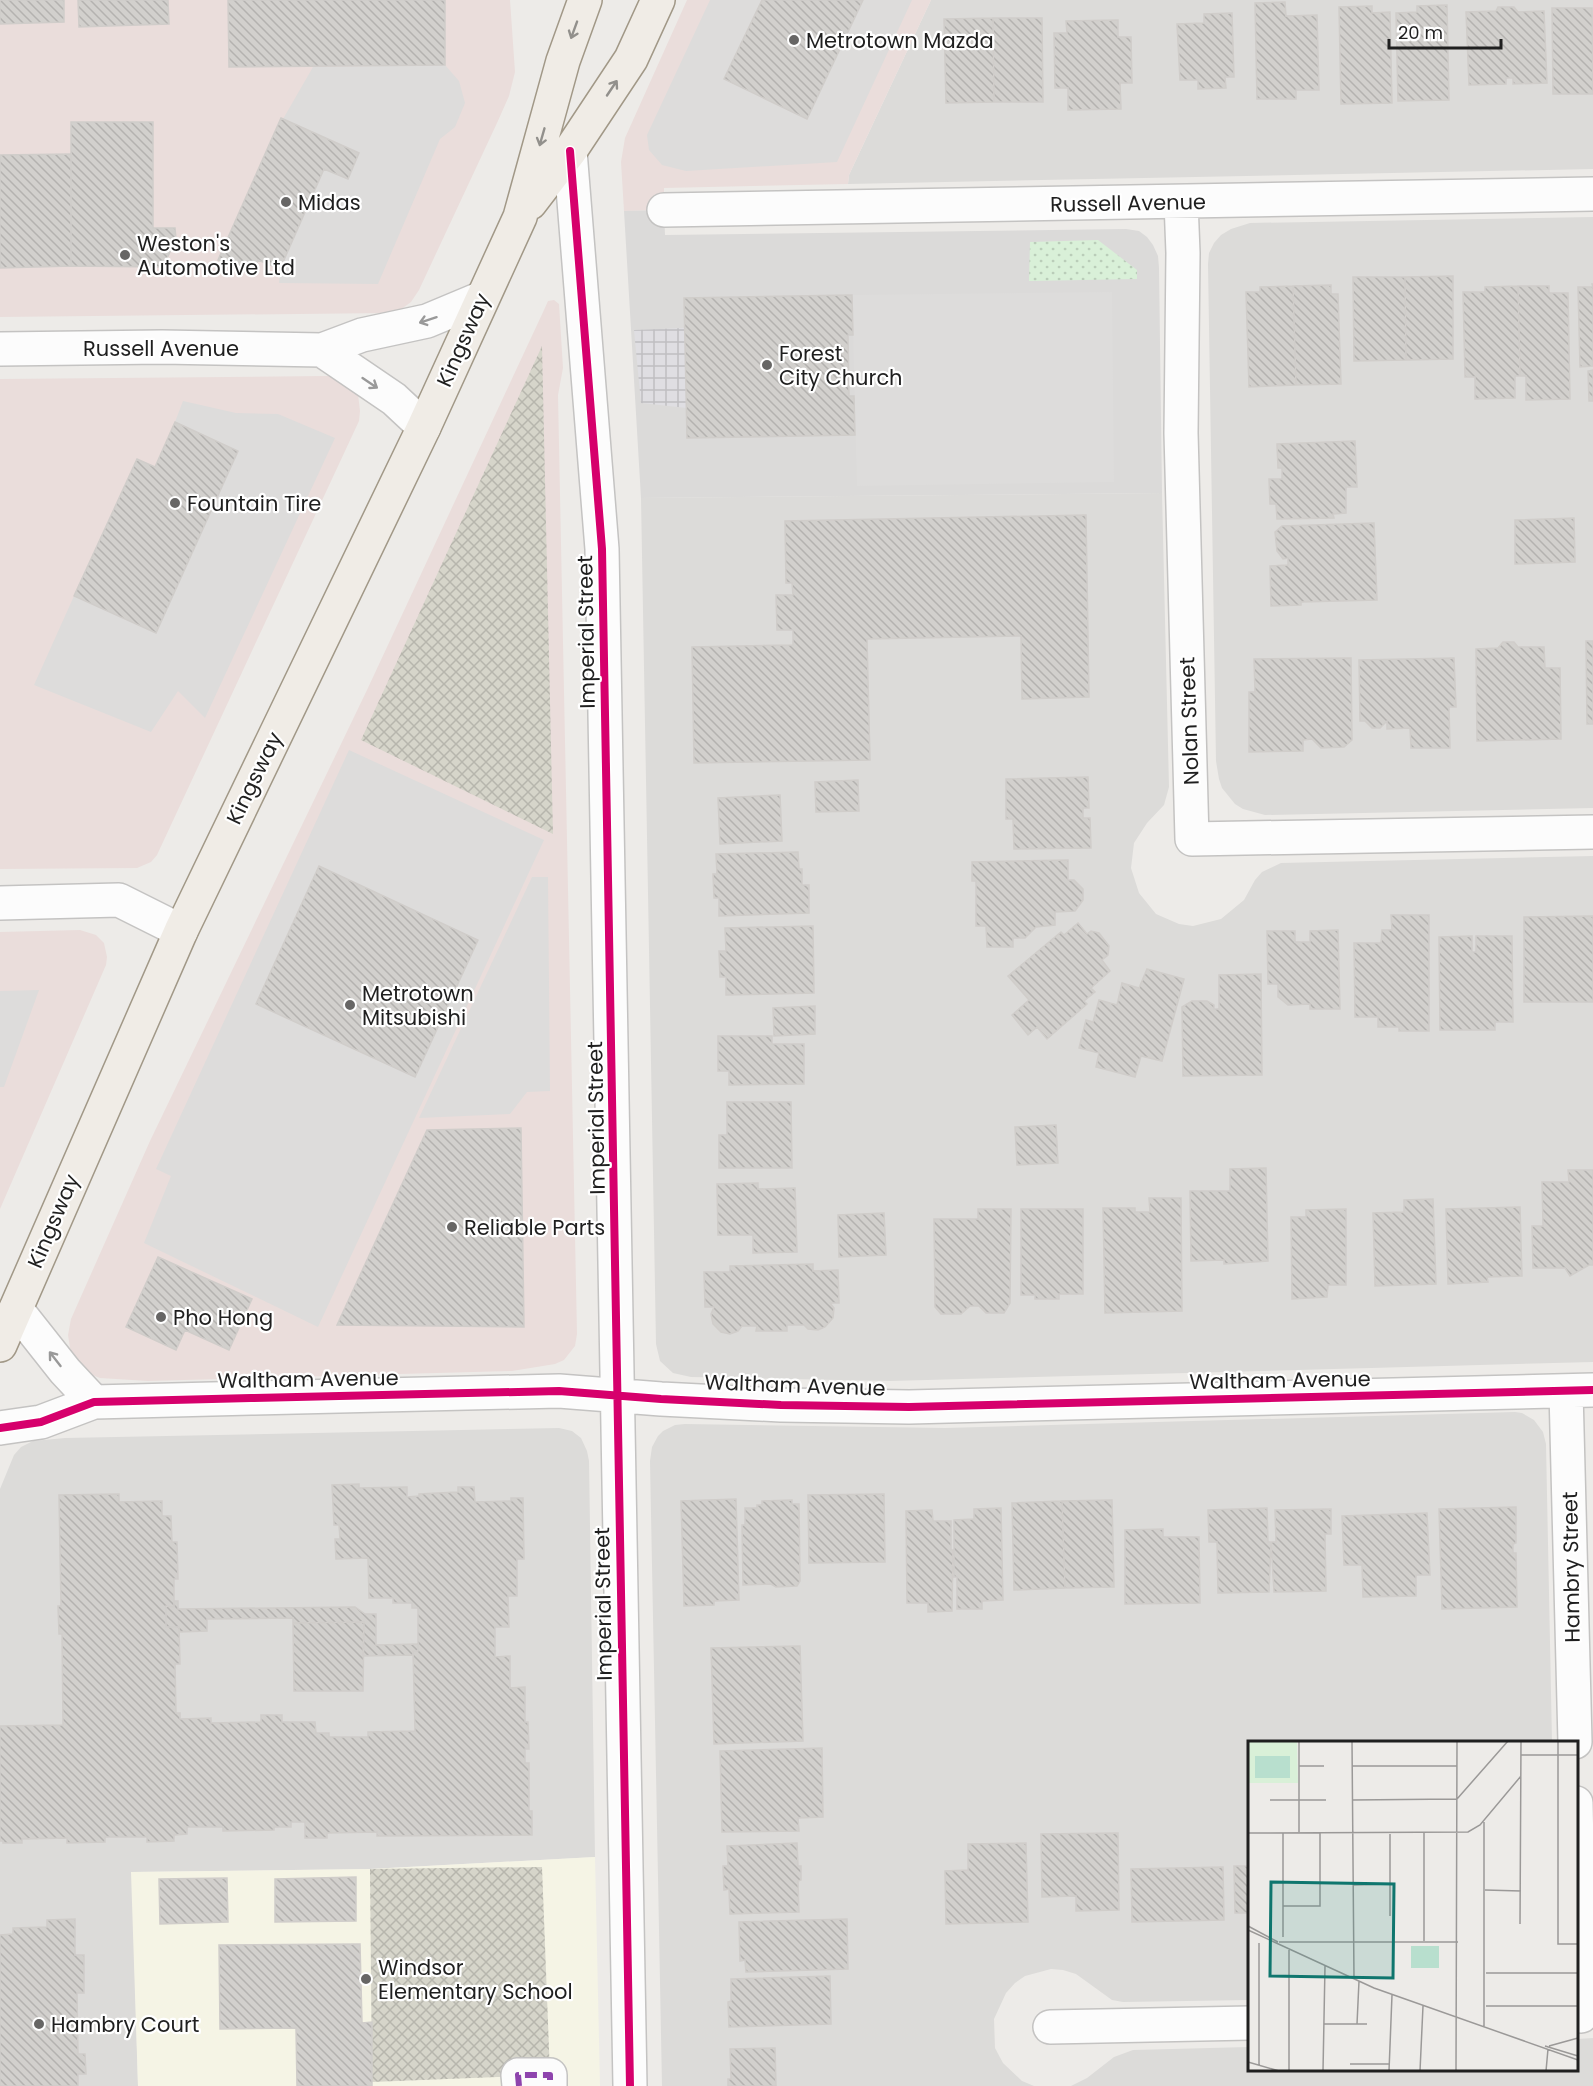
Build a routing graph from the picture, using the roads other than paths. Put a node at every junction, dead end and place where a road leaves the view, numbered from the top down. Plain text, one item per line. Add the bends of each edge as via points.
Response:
1 (585, 0) edge
2 (658, 0) edge
3 (563, 61) junction
4 (570, 151) junction
5 (1593, 194) edge
6 (1181, 202) junction
7 (664, 210) dead end
8 (520, 217) junction
9 (482, 298) junction
10 (0, 349) edge
11 (322, 350) junction
12 (424, 427) junction
13 (1593, 832) edge
14 (0, 903) edge
15 (181, 931) junction
16 (16, 1308) junction
17 (0, 1345) edge
18 (1580, 1390) edge
19 (617, 1395) junction
20 (94, 1402) junction
21 (0, 1428) edge
22 (1575, 1741) edge
23 (1578, 1856) edge
24 (1584, 2016) edge
25 (1248, 2023) edge
26 (1050, 2027) dead end
27 (519, 2086) edge
28 (550, 2086) edge
29 (630, 2086) edge

1 -> 3 main road, Kingsway
4 -> 2 main road, Kingsway via 631,59
3 - 4 main road, Imperial Street
3 -> 8 main road, Kingsway
4 - 8 main road, Kingsway
4 - 19 street, Imperial Street via 602,549
5 - 6 street, Russell Avenue
6 - 7 street, Russell Avenue
6 - 13 street, Nolan Street via 1181,434 1192,839
8 - 9 main road, Kingsway
9 -> 11 street, Russell Avenue via 427,321 362,335
9 - 12 main road, Kingsway
10 - 11 street, Russell Avenue
11 -> 12 street via 394,399
12 - 15 main road, Kingsway
14 - 15 street via 119,900
15 - 16 main road, Kingsway
16 - 17 main road, Kingsway
20 -> 16 street
18 - 19 street, Waltham Avenue via 909,1407 781,1405
18 - 22 street, Hambry Street
19 - 20 street, Waltham Avenue via 555,1391
19 - 29 street, Imperial Street
20 - 21 street, Waltham Avenue via 41,1422
23 - 24 street
25 - 26 street
27 - 28 street via 518,2075 550,2075

